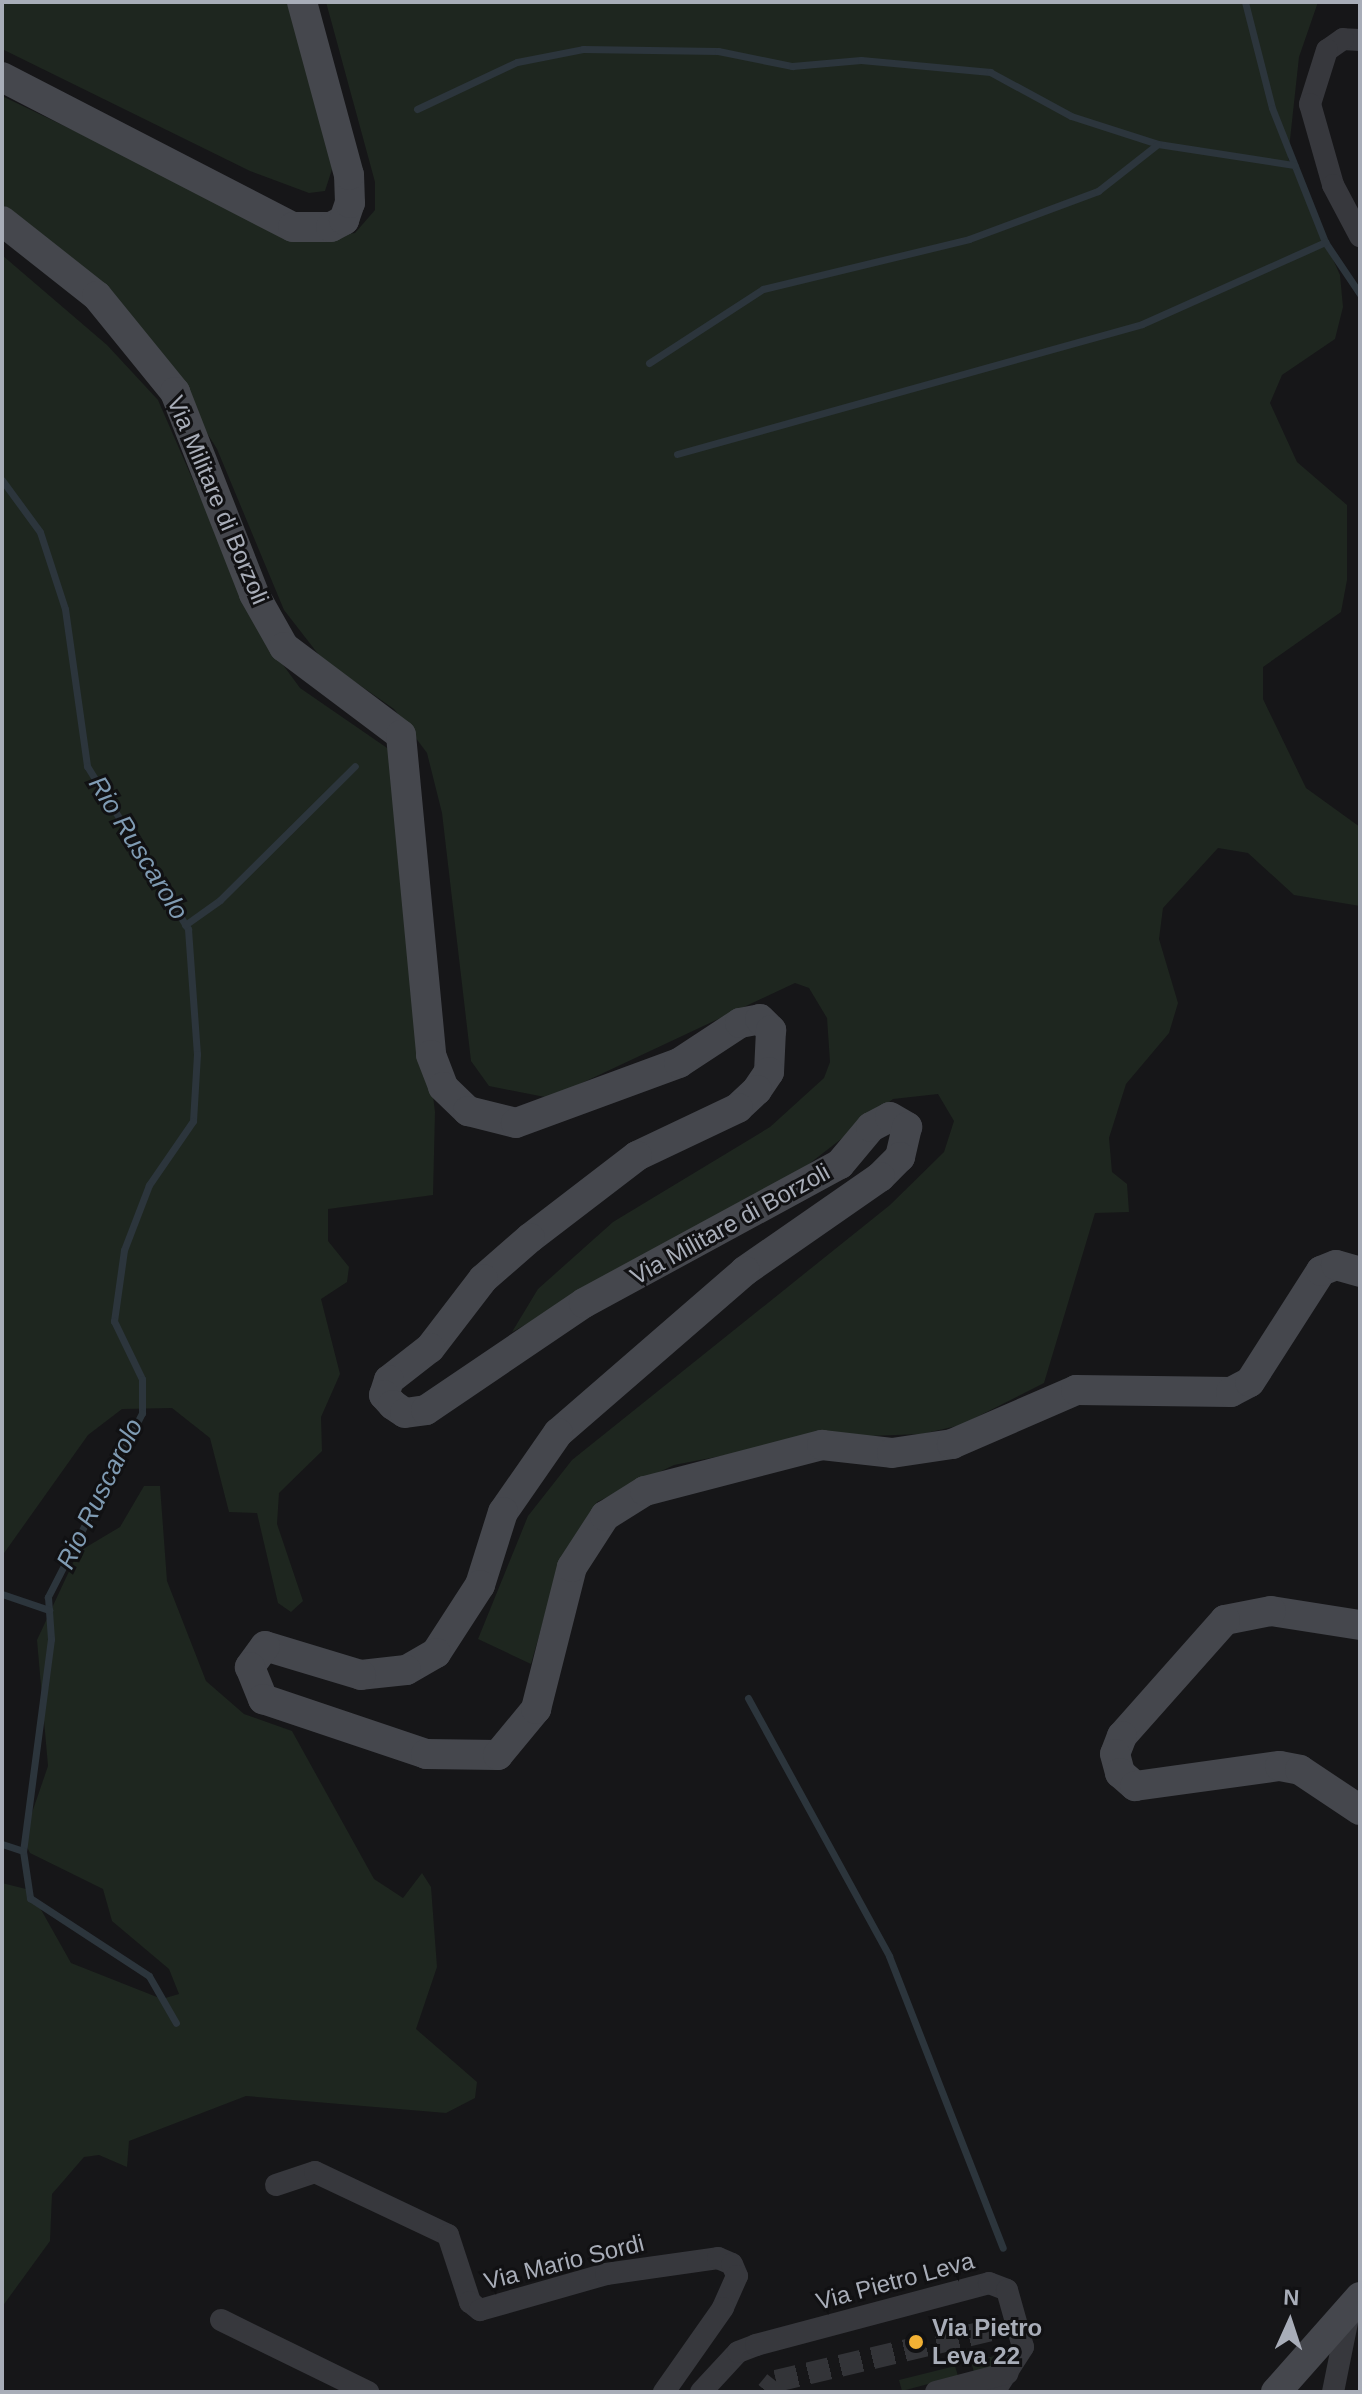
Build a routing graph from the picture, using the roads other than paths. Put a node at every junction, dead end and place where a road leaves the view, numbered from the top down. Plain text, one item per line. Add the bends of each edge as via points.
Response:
1 (302, 2) edge
2 (1360, 40) edge
3 (2, 77) edge
4 (2, 221) edge
5 (1360, 236) edge
6 (1360, 1272) edge
7 (1360, 1625) edge
8 (1360, 1810) edge
9 (276, 2185) dead end
10 (1355, 2302) edge
11 (221, 2320) dead end
12 (1000, 2328) dead end
13 (1011, 2369) junction
14 (1287, 2389) edge
15 (368, 2392) edge
16 (664, 2392) edge
17 (701, 2392) edge
18 (936, 2392) edge
19 (994, 2392) edge
20 (1333, 2392) edge

1 - 3 street via 349,175 350,203 344,220 331,227 293,227
2 - 5 street via 1343,39 1327,50 1310,104 1333,185
4 - 6 street, Via Militare di Borzoli via 97,296 175,392 254,594 284,647 401,735 431,1055 443,1087 468,1111 516,1123 679,1063 740,1023 760,1019 771,1030 769,1072 757,1090 738,1108 637,1156 483,1279 430,1348 389,1380 384,1395 393,1405 405,1413 426,1410 584,1303 840,1164 871,1127 890,1117 907,1127 900,1157 880,1177 745,1271 558,1433 503,1512 480,1585 436,1653 406,1670 361,1675 265,1646 250,1667 263,1699 426,1754 498,1755 536,1709 572,1567 605,1516 645,1491 822,1445 892,1453 937,1447 1076,1390 1231,1392 1250,1382 1321,1271 1336,1265
7 - 8 street via 1271,1611 1225,1620 1122,1736 1115,1754 1120,1773 1135,1786 1280,1766 1300,1770
9 - 16 street, Via Mario Sordi via 315,2172 448,2235 470,2302 480,2310 606,2274 718,2258 732,2264 737,2276 723,2308
10 - 14 street
10 - 20 street
11 - 15 street
12 - 13 street
13 - 17 street, Via Pietro Leva via 1023,2347 1007,2290 989,2283 756,2345 738,2352
13 - 18 street
13 - 19 street

